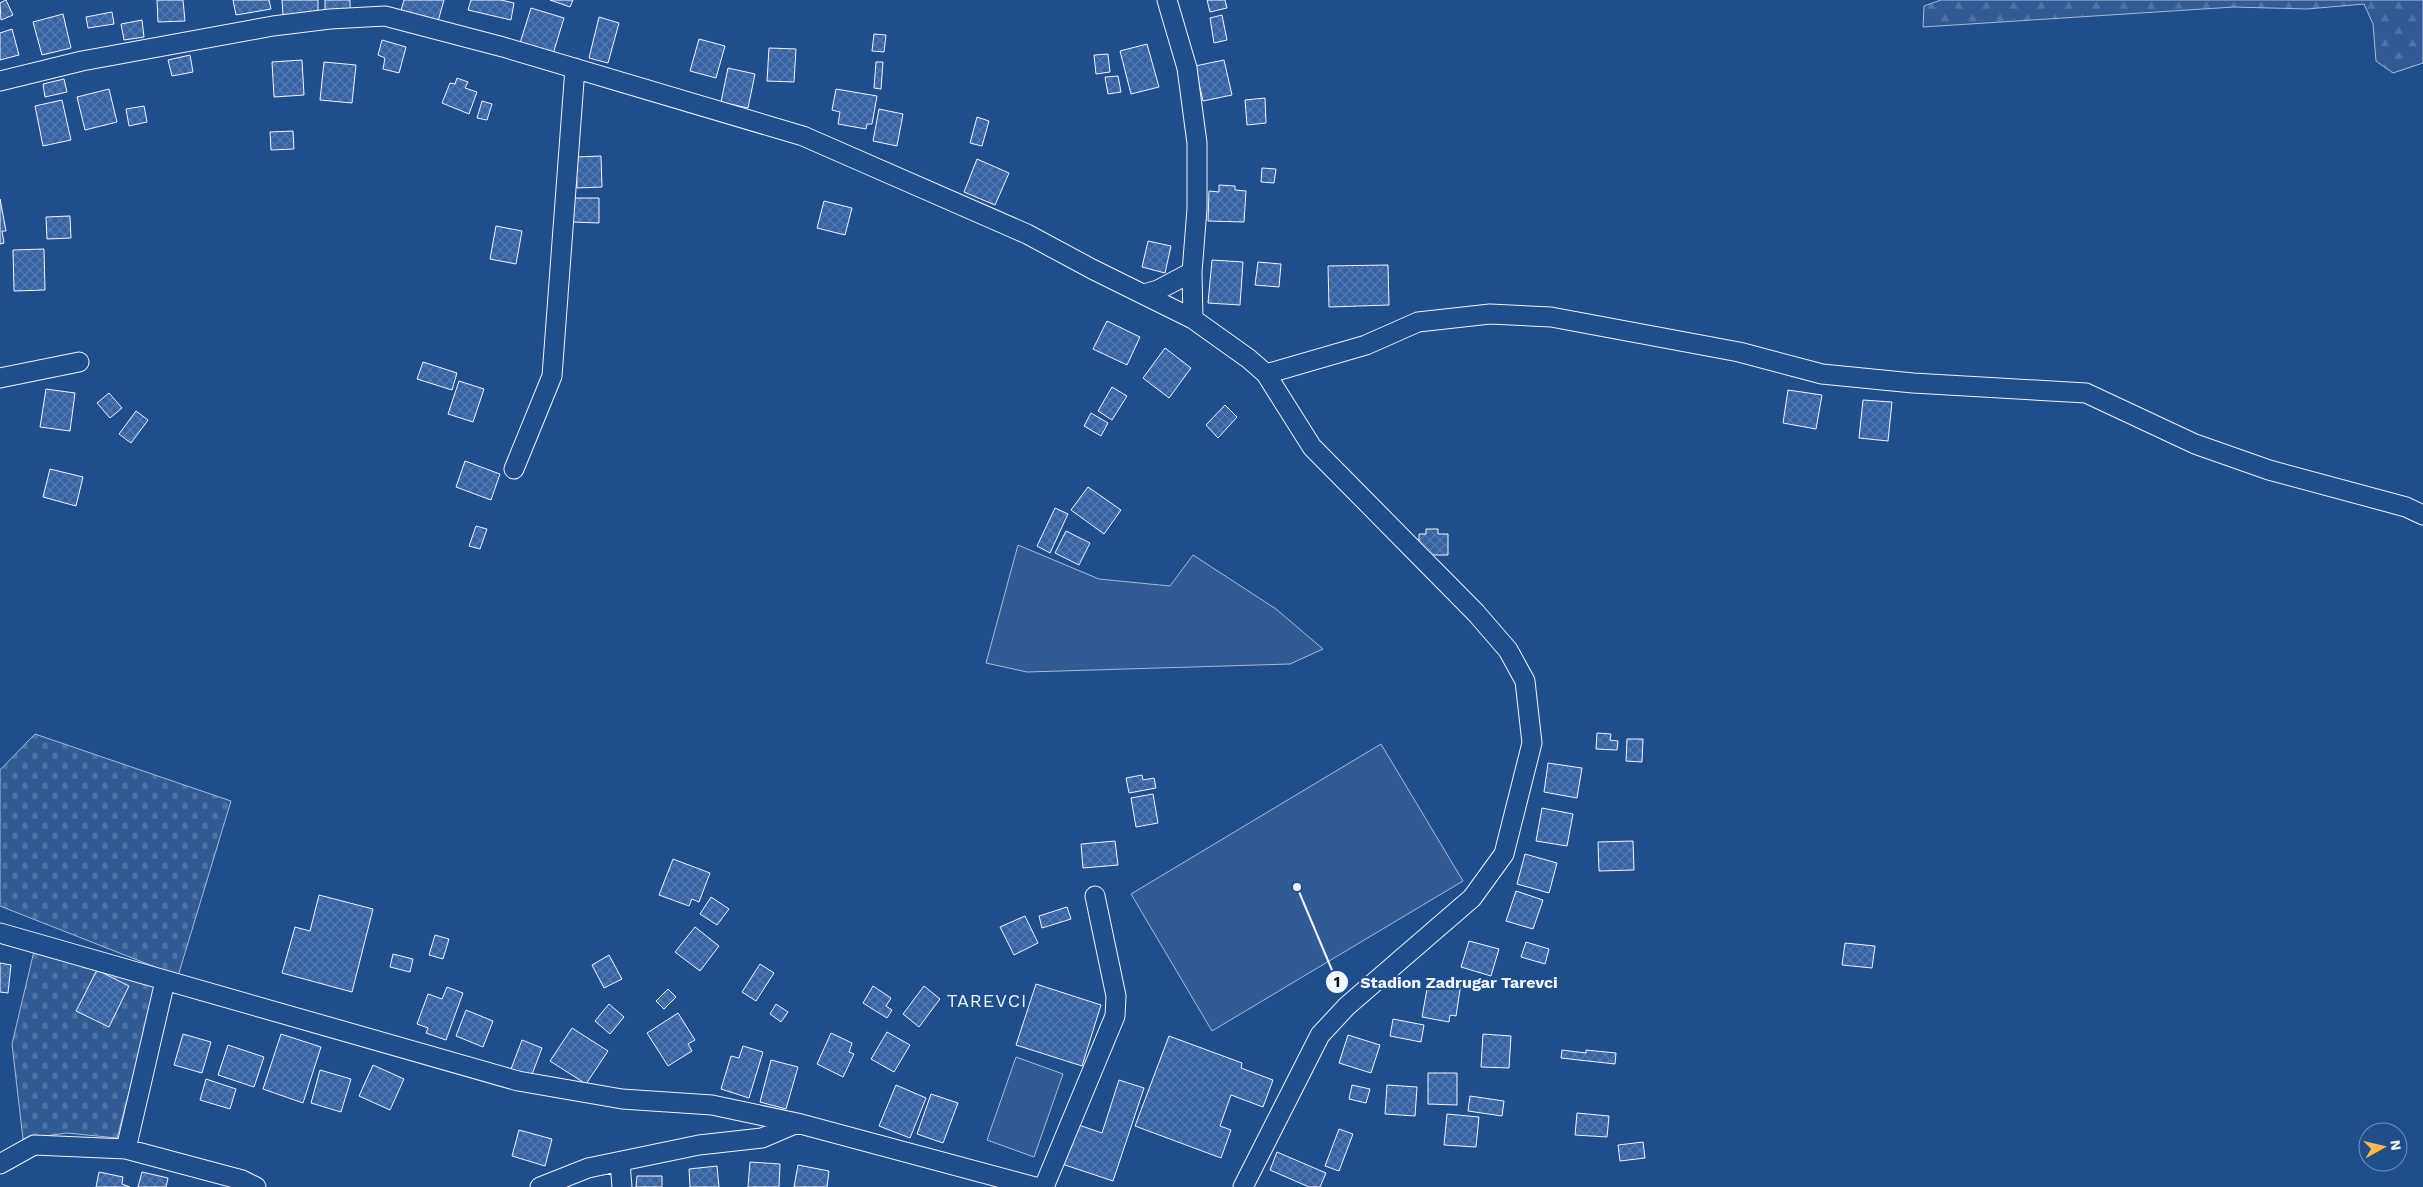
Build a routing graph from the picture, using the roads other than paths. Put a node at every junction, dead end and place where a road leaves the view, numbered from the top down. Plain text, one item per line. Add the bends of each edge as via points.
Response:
1 (1167, 0) edge
2 (575, 68) junction
3 (0, 80) edge
4 (1192, 272) junction
5 (1144, 294) junction
6 (1193, 319) junction
7 (79, 362) dead end
8 (1266, 374) junction
9 (0, 378) edge
10 (514, 469) dead end
11 (2423, 515) edge
12 (1095, 896) dead end
13 (0, 933) edge
14 (165, 981) junction
15 (797, 1123) junction
16 (126, 1149) junction
17 (620, 1163) junction
18 (0, 1164) edge
19 (256, 1187) edge
20 (540, 1187) edge
21 (622, 1187) edge
22 (1035, 1187) edge
23 (1044, 1187) edge
24 (1243, 1187) edge

1 - 4 street via 1188,68 1197,143 1196,242
2 - 3 street via 386,16 273,26 82,60
2 - 5 street via 803,136 1027,234
2 - 10 street via 552,376
4 - 5 street
4 - 6 street
5 - 6 street
6 - 8 street
7 - 9 street
8 - 11 street via 1366,344 1418,322 1490,314 1551,317 1739,352 1822,374 2086,393 2195,444 2269,470 2406,507
8 - 24 street via 1312,447 1476,613 1508,650 1525,681 1532,743 1504,854 1472,898 1347,1006 1320,1035
12 - 23 street via 1116,996 1115,1016
13 - 14 street
14 - 15 street via 518,1081 622,1099 712,1104
14 - 16 street
15 - 17 street via 762,1138 699,1145
15 - 22 street
16 - 18 street via 34,1145
16 - 19 street via 242,1180
17 - 20 street via 588,1168
17 - 21 street

